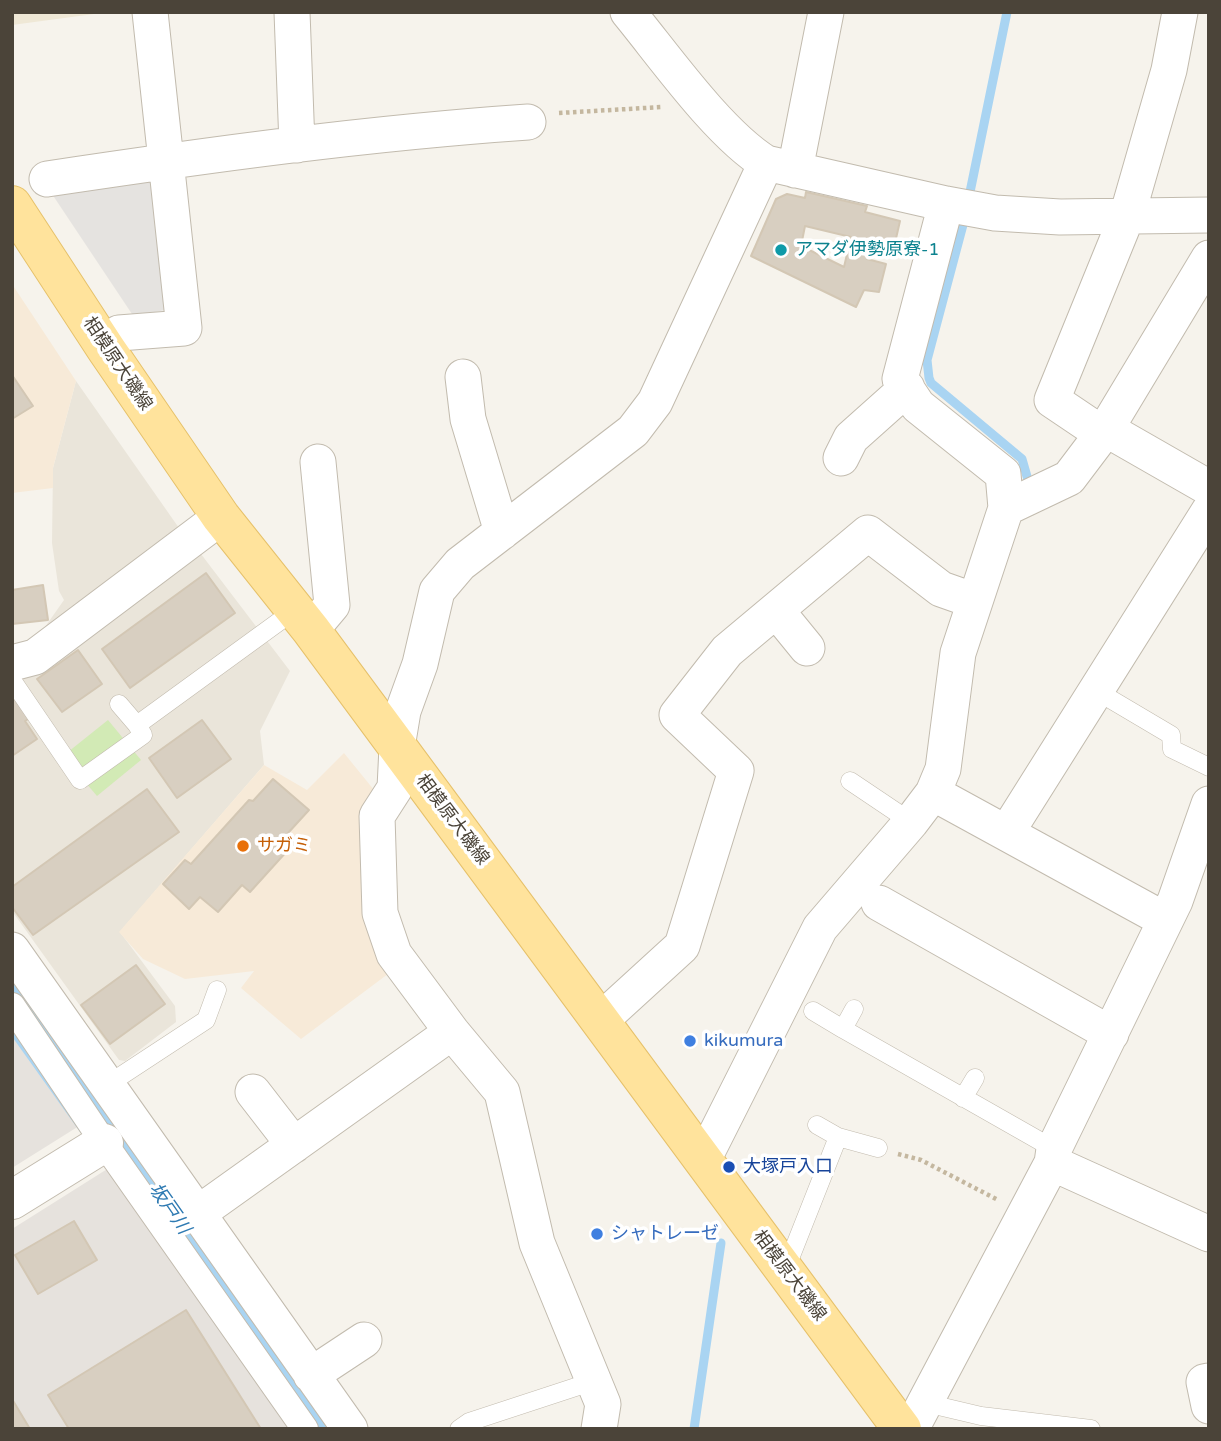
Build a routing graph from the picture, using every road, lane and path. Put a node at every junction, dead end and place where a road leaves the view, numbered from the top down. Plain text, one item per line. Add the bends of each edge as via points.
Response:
1 (150, 12) edge
2 (292, 12) edge
3 (628, 12) edge
4 (826, 12) edge
5 (1180, 12) edge
6 (704, 104) junction
7 (528, 122) joint
8 (297, 145) junction
9 (164, 161) junction
10 (781, 166) junction
11 (47, 179) dead end
12 (946, 204) junction
13 (1208, 215) edge
14 (1127, 216) junction
15 (18, 229) edge
16 (1209, 258) edge
17 (106, 349) junction
18 (463, 377) dead end
19 (907, 388) junction
20 (1103, 431) junction
21 (841, 458) dead end
22 (318, 462) dead end
23 (1209, 488) edge
24 (1006, 508) junction
25 (1209, 511) edge
26 (221, 517) junction
27 (502, 532) junction
28 (975, 601) junction
29 (776, 610) junction
30 (303, 620) junction
31 (807, 648) dead end
32 (12, 663) edge
33 (12, 680) edge
34 (1095, 690) junction
35 (119, 704) dead end
36 (137, 725) junction
37 (397, 747) junction
38 (1209, 767) edge
39 (850, 781) dead end
40 (933, 793) junction
41 (1209, 804) edge
42 (911, 822) junction
43 (1007, 832) junction
44 (1201, 859) edge
45 (879, 903) dead end
46 (1165, 920) junction
47 (12, 950) edge
48 (217, 990) dead end
49 (12, 1006) edge
50 (854, 1009) dead end
51 (813, 1012) dead end
52 (601, 1020) junction
53 (843, 1029) junction
54 (452, 1032) junction
55 (1111, 1034) junction
56 (975, 1078) dead end
57 (107, 1085) junction
58 (253, 1092) dead end
59 (963, 1098) junction
60 (817, 1125) dead end
61 (838, 1137) junction
62 (104, 1143) junction
63 (294, 1145) junction
64 (878, 1148) joint
65 (1053, 1156) junction
66 (703, 1160) junction
67 (12, 1200) edge
68 (1023, 1213) junction
69 (197, 1214) junction
70 (1209, 1234) edge
71 (785, 1271) junction
72 (364, 1340) dead end
73 (311, 1374) junction
74 (594, 1381) junction
75 (913, 1420) edge
76 (305, 1429) edge
77 (350, 1429) edge
78 (459, 1429) edge
79 (599, 1429) edge
80 (1091, 1429) edge

1 - 9 street
2 - 8 street
3 - 6 street
4 - 10 street
5 - 14 street via 1169,71
6 - 7 path via 542,115
6 - 10 street via 747,151
7 - 8 street
8 - 9 street
9 - 11 street
9 - 17 street via 184,328 119,333
10 - 12 street
10 - 27 street via 655,402 633,431
12 - 14 street via 1036,216
12 - 19 street via 900,379
13 - 14 street
14 - 20 street via 1052,400
15 - 17 main road, 相模原大磯線
16 - 20 street
17 - 26 main road, 相模原大磯線
18 - 27 street via 468,419
19 - 21 street via 851,438
19 - 24 street via 918,406 1003,474
20 - 23 street
20 - 24 street via 1069,478
22 - 30 street via 332,605
24 - 28 street
25 - 34 street
26 - 30 main road, 相模原大磯線
26 - 32 street via 35,657
27 - 37 street via 460,564 437,591
28 - 29 street via 941,589 868,533
28 - 40 street via 958,653 943,769
29 - 31 street
29 - 52 street via 667,707 736,771 682,946
30 - 36 lane
30 - 37 main road, 相模原大磯線
33 - 36 lane via 80,780 143,735
34 - 38 lane via 1171,735 1172,749
34 - 43 street
35 - 36 lane
37 - 52 main road, 相模原大磯線
37 - 54 street via 395,788 377,816 380,913 394,954
39 - 42 lane
40 - 42 street
40 - 43 street
41 - 44 street via 1196,836
42 - 66 street via 820,928
43 - 46 street
44 - 46 street
45 - 55 street via 906,934 1005,988
46 - 55 street
47 - 57 street
48 - 57 lane via 206,1020
49 - 62 street
50 - 53 lane
51 - 53 lane
52 - 66 main road, 相模原大磯線
53 - 59 lane
54 - 63 street
54 - 74 street via 502,1092 537,1243
55 - 65 street
56 - 59 lane
57 - 69 street
58 - 63 street
59 - 65 lane
60 - 61 lane
61 - 64 lane
61 - 71 lane
62 - 67 street
62 - 76 street
63 - 69 street
64 - 68 path via 921,1160
65 - 68 street
65 - 70 street
66 - 71 main road, 相模原大磯線
68 - 75 street
69 - 73 street
71 - 75 main road, 相模原大磯線
72 - 73 street
73 - 77 street
74 - 78 lane
74 - 79 street via 603,1404
75 - 80 lane via 981,1416

